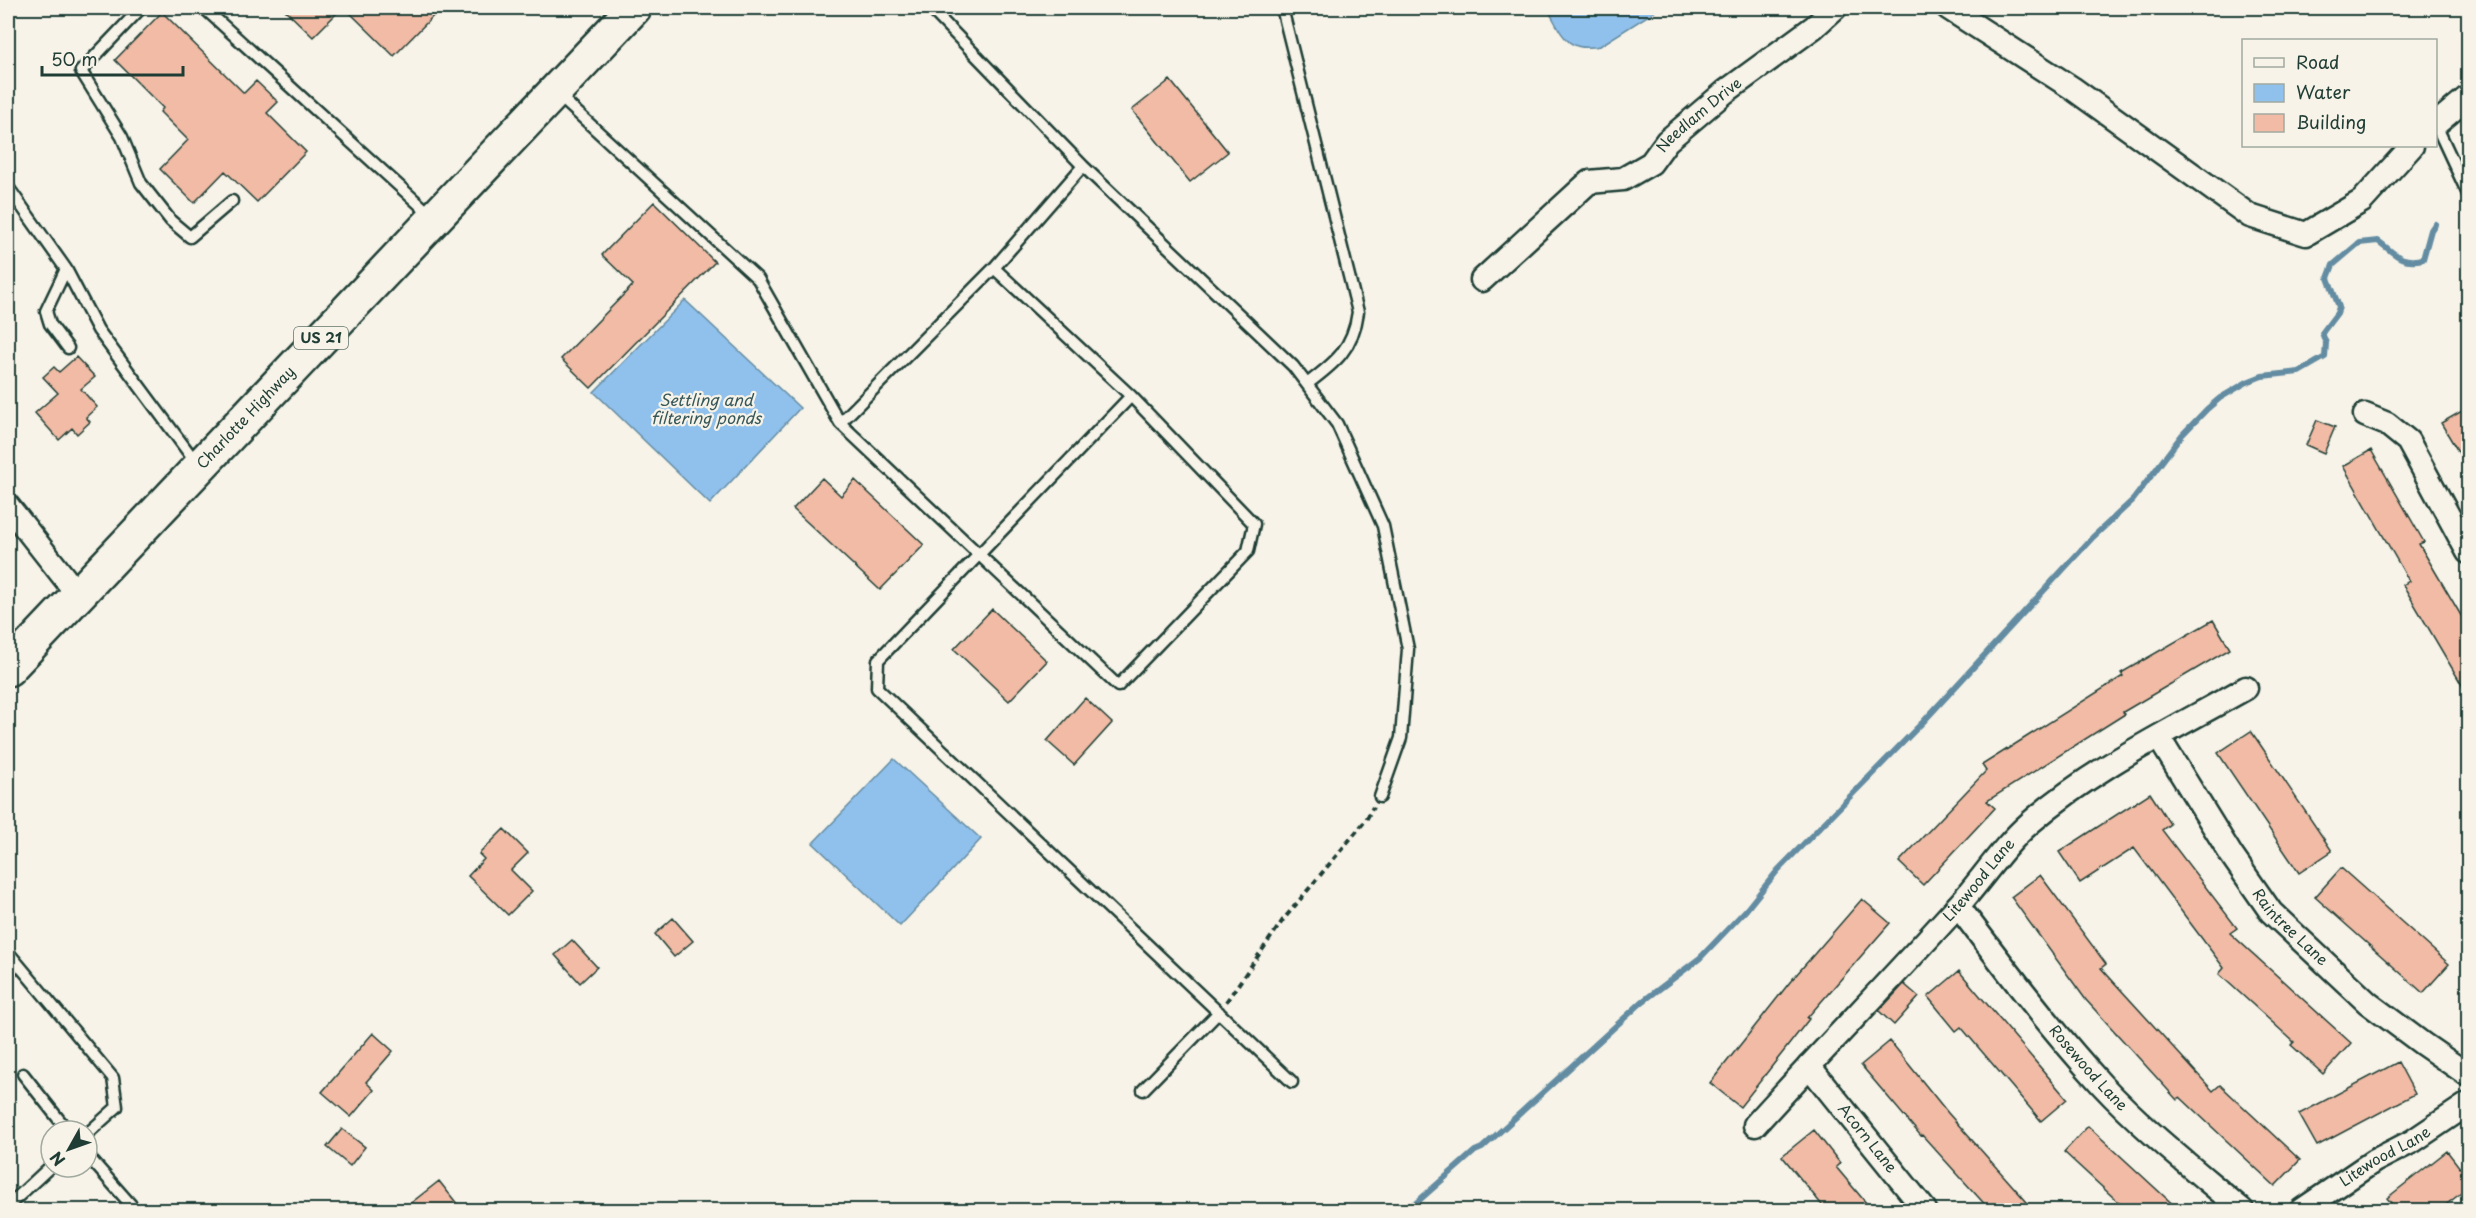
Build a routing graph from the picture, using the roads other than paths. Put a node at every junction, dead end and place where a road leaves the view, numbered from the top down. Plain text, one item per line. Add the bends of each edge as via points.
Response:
1 (141, 8) edge
2 (204, 8) edge
3 (930, 8) edge
4 (1282, 8) edge
5 (1835, 8) edge
6 (1948, 8) edge
7 (630, 9) edge
8 (555, 91) junction
9 (2469, 97) edge
10 (2437, 123) edge
11 (2437, 126) edge
12 (2411, 147) edge
13 (1083, 166) junction
14 (8, 188) edge
15 (2469, 194) edge
16 (232, 201) dead end
17 (435, 218) junction
18 (994, 268) junction
19 (66, 269) junction
20 (1482, 280) dead end
21 (68, 348) dead end
22 (1307, 384) junction
23 (1131, 396) junction
24 (2365, 415) dead end
25 (840, 423) junction
26 (199, 467) junction
27 (8, 506) edge
28 (2469, 552) edge
29 (979, 555) junction
30 (78, 595) junction
31 (14, 659) edge
32 (2246, 688) dead end
33 (2159, 738) junction
34 (1380, 797) road end
35 (1958, 906) junction
36 (8, 952) edge
37 (1219, 1012) junction
38 (1809, 1066) junction
39 (22, 1074) dead end
40 (2469, 1075) edge
41 (1292, 1082) dead end
42 (1143, 1090) dead end
43 (2469, 1104) edge
44 (58, 1119) edge
45 (99, 1123) edge
46 (1755, 1125) dead end
47 (99, 1169) edge
48 (39, 1176) edge
49 (9, 1202) edge
50 (132, 1206) dead end
51 (1925, 1210) edge
52 (2242, 1210) edge
53 (2302, 1210) edge

1 - 16 lane via 81,71 122,137 141,183 190,237
2 - 17 lane
3 - 13 lane
4 - 22 lane via 1358,312 1346,349
5 - 20 street, Needlam Drive via 1725,92 1667,141 1651,163 1623,179 1589,182
6 - 12 street via 2072,88 2250,216 2306,234 2362,201
7 - 8 main road, Charlotte Highway / US 21
8 - 17 main road, Charlotte Highway / US 21
8 - 25 lane via 758,279
9 - 10 street
11 - 15 lane
13 - 18 lane
13 - 22 lane via 1293,366
14 - 19 lane
17 - 26 main road, Charlotte Highway / US 21
18 - 23 lane
18 - 25 lane
19 - 21 lane via 46,311 50,324
19 - 26 lane via 98,330
22 - 34 lane via 1337,424 1383,526 1408,650 1401,738
23 - 29 lane
23 - 29 lane via 1254,524 1248,551 1118,686
24 - 28 street via 2388,424 2408,441
25 - 29 lane
26 - 30 main road, Charlotte Highway / US 21
27 - 30 street
29 - 37 lane via 878,660 877,688
30 - 31 main road, Charlotte Highway / US 21
32 - 33 street, Litewood Lane
33 - 35 street, Litewood Lane via 2064,796 2030,823
33 - 40 street, Raintree Lane via 2271,912 2368,1003
35 - 38 street, Litewood Lane
35 - 52 street, Rosewood Lane via 2024,994 2102,1085
36 - 45 lane via 113,1078 117,1107
37 - 41 lane
37 - 42 lane
38 - 46 street, Litewood Lane
38 - 51 street, Acorn Lane
39 - 44 lane
43 - 53 street, Litewood Lane
47 - 50 lane
48 - 49 lane

